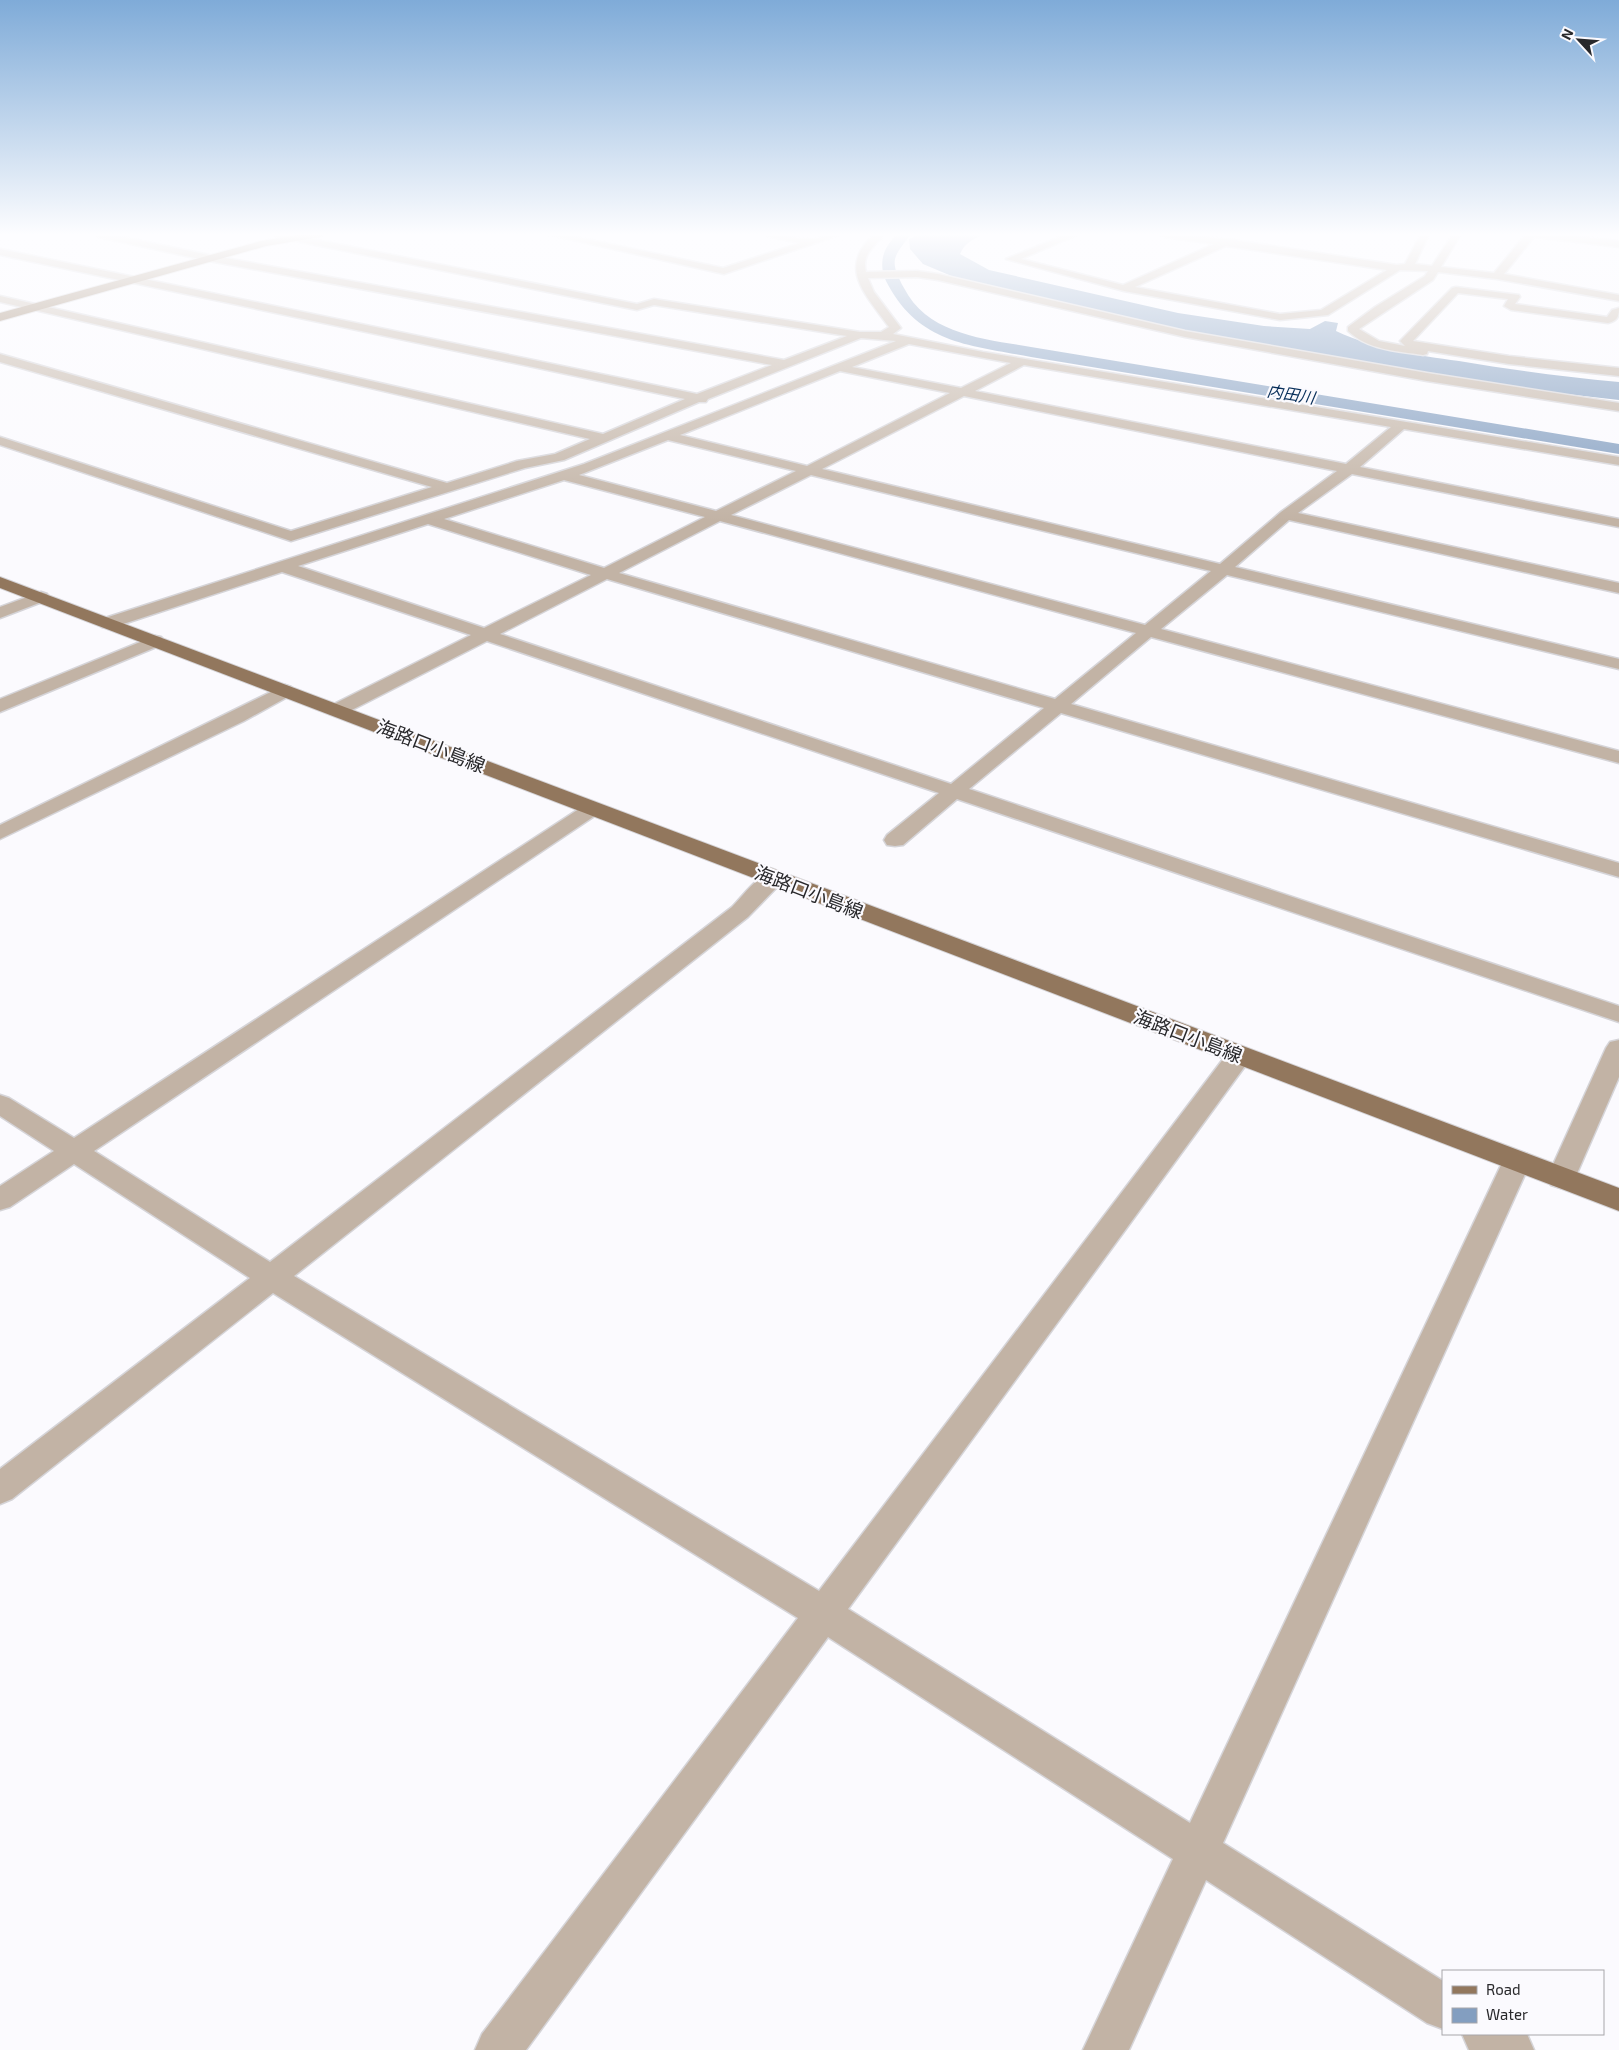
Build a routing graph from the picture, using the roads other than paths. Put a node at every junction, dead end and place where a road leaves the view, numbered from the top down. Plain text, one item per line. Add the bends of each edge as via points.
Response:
1 (127, 330) edge
2 (369, 330) edge
3 (599, 330) edge
4 (827, 330) edge
5 (892, 330) edge
6 (1167, 330) edge
7 (1353, 330) edge
8 (1417, 330) edge
9 (860, 335) junction
10 (883, 335) junction
11 (906, 341) junction
12 (0, 358) edge
13 (1022, 362) junction
14 (786, 364) junction
15 (842, 368) junction
16 (1619, 372) edge
17 (1619, 377) edge
18 (962, 392) junction
19 (698, 398) junction
20 (736, 406) junction
21 (1619, 407) edge
22 (1401, 425) junction
23 (666, 436) junction
24 (604, 438) junction
25 (0, 441) edge
26 (1619, 461) edge
27 (812, 470) junction
28 (1348, 470) junction
29 (563, 475) junction
30 (446, 487) junction
31 (488, 500) junction
32 (1286, 515) junction
33 (717, 518) junction
34 (428, 519) junction
35 (1619, 524) edge
36 (281, 566) junction
37 (1224, 569) junction
38 (606, 574) junction
39 (0, 582) edge
40 (1619, 588) edge
41 (41, 597) junction
42 (0, 613) edge
43 (108, 623) junction
44 (1146, 632) junction
45 (486, 635) junction
46 (155, 641) junction
47 (1619, 664) edge
48 (285, 691) junction
49 (1057, 705) junction
50 (0, 706) edge
51 (337, 710) junction
52 (1619, 757) edge
53 (954, 792) junction
54 (592, 809) junction
55 (0, 833) edge
56 (895, 840) dead end
57 (1619, 870) edge
58 (773, 878) junction
59 (1619, 1014) edge
60 (1619, 1048) edge
61 (1239, 1056) junction
62 (0, 1104) edge
63 (74, 1151) junction
64 (1518, 1162) junction
65 (1560, 1178) junction
66 (0, 1200) edge
67 (1619, 1200) edge
68 (270, 1276) junction
69 (0, 1489) edge
70 (824, 1614) junction
71 (1198, 1851) junction
72 (1442, 2006) edge
73 (1487, 2035) edge
74 (498, 2050) edge
75 (1106, 2050) edge
76 (1511, 2050) edge

1 - 24 street
2 - 19 street
3 - 14 street
4 - 9 street
5 - 10 street
6 - 21 street via 1437,379
7 - 17 street via 1368,339 1403,348
8 - 16 street via 1406,341 1411,345
9 - 10 street
9 - 14 street
10 - 11 street
11 - 13 street
11 - 15 street
12 - 30 street
13 - 18 street
13 - 22 street
14 - 19 street
15 - 18 street
15 - 20 street
18 - 27 street
18 - 28 street
19 - 20 street
19 - 24 street
20 - 23 street
22 - 26 street
22 - 28 street
23 - 27 street
23 - 29 street
24 - 30 street via 559,457 522,464
25 - 30 street via 291,536
27 - 33 street
27 - 37 street
28 - 32 street
28 - 35 street
29 - 31 street
29 - 33 street
30 - 31 street
31 - 34 street
32 - 37 street
32 - 40 street
33 - 38 street
33 - 44 street
34 - 36 street
34 - 38 street
36 - 43 street
36 - 45 street
37 - 44 street
37 - 47 street
38 - 45 street
38 - 49 street
39 - 41 main road, 海路口小島線
41 - 42 street
41 - 43 main road, 海路口小島線
43 - 46 main road, 海路口小島線
44 - 49 street
44 - 52 street
45 - 51 street
45 - 53 street
46 - 48 main road, 海路口小島線
46 - 50 street
48 - 51 main road, 海路口小島線
48 - 55 street
49 - 53 street
49 - 57 street
51 - 54 main road, 海路口小島線
53 - 56 street
53 - 59 street
54 - 58 main road, 海路口小島線
54 - 63 street
58 - 61 main road, 海路口小島線
58 - 68 street via 740,912
60 - 65 street
61 - 64 main road, 海路口小島線
61 - 70 street
62 - 63 street
63 - 66 street
63 - 68 street
64 - 65 main road, 海路口小島線
64 - 71 street
65 - 67 main road, 海路口小島線
68 - 69 street
68 - 70 street
70 - 71 street
70 - 74 street
71 - 72 street
71 - 75 street
73 - 76 street

